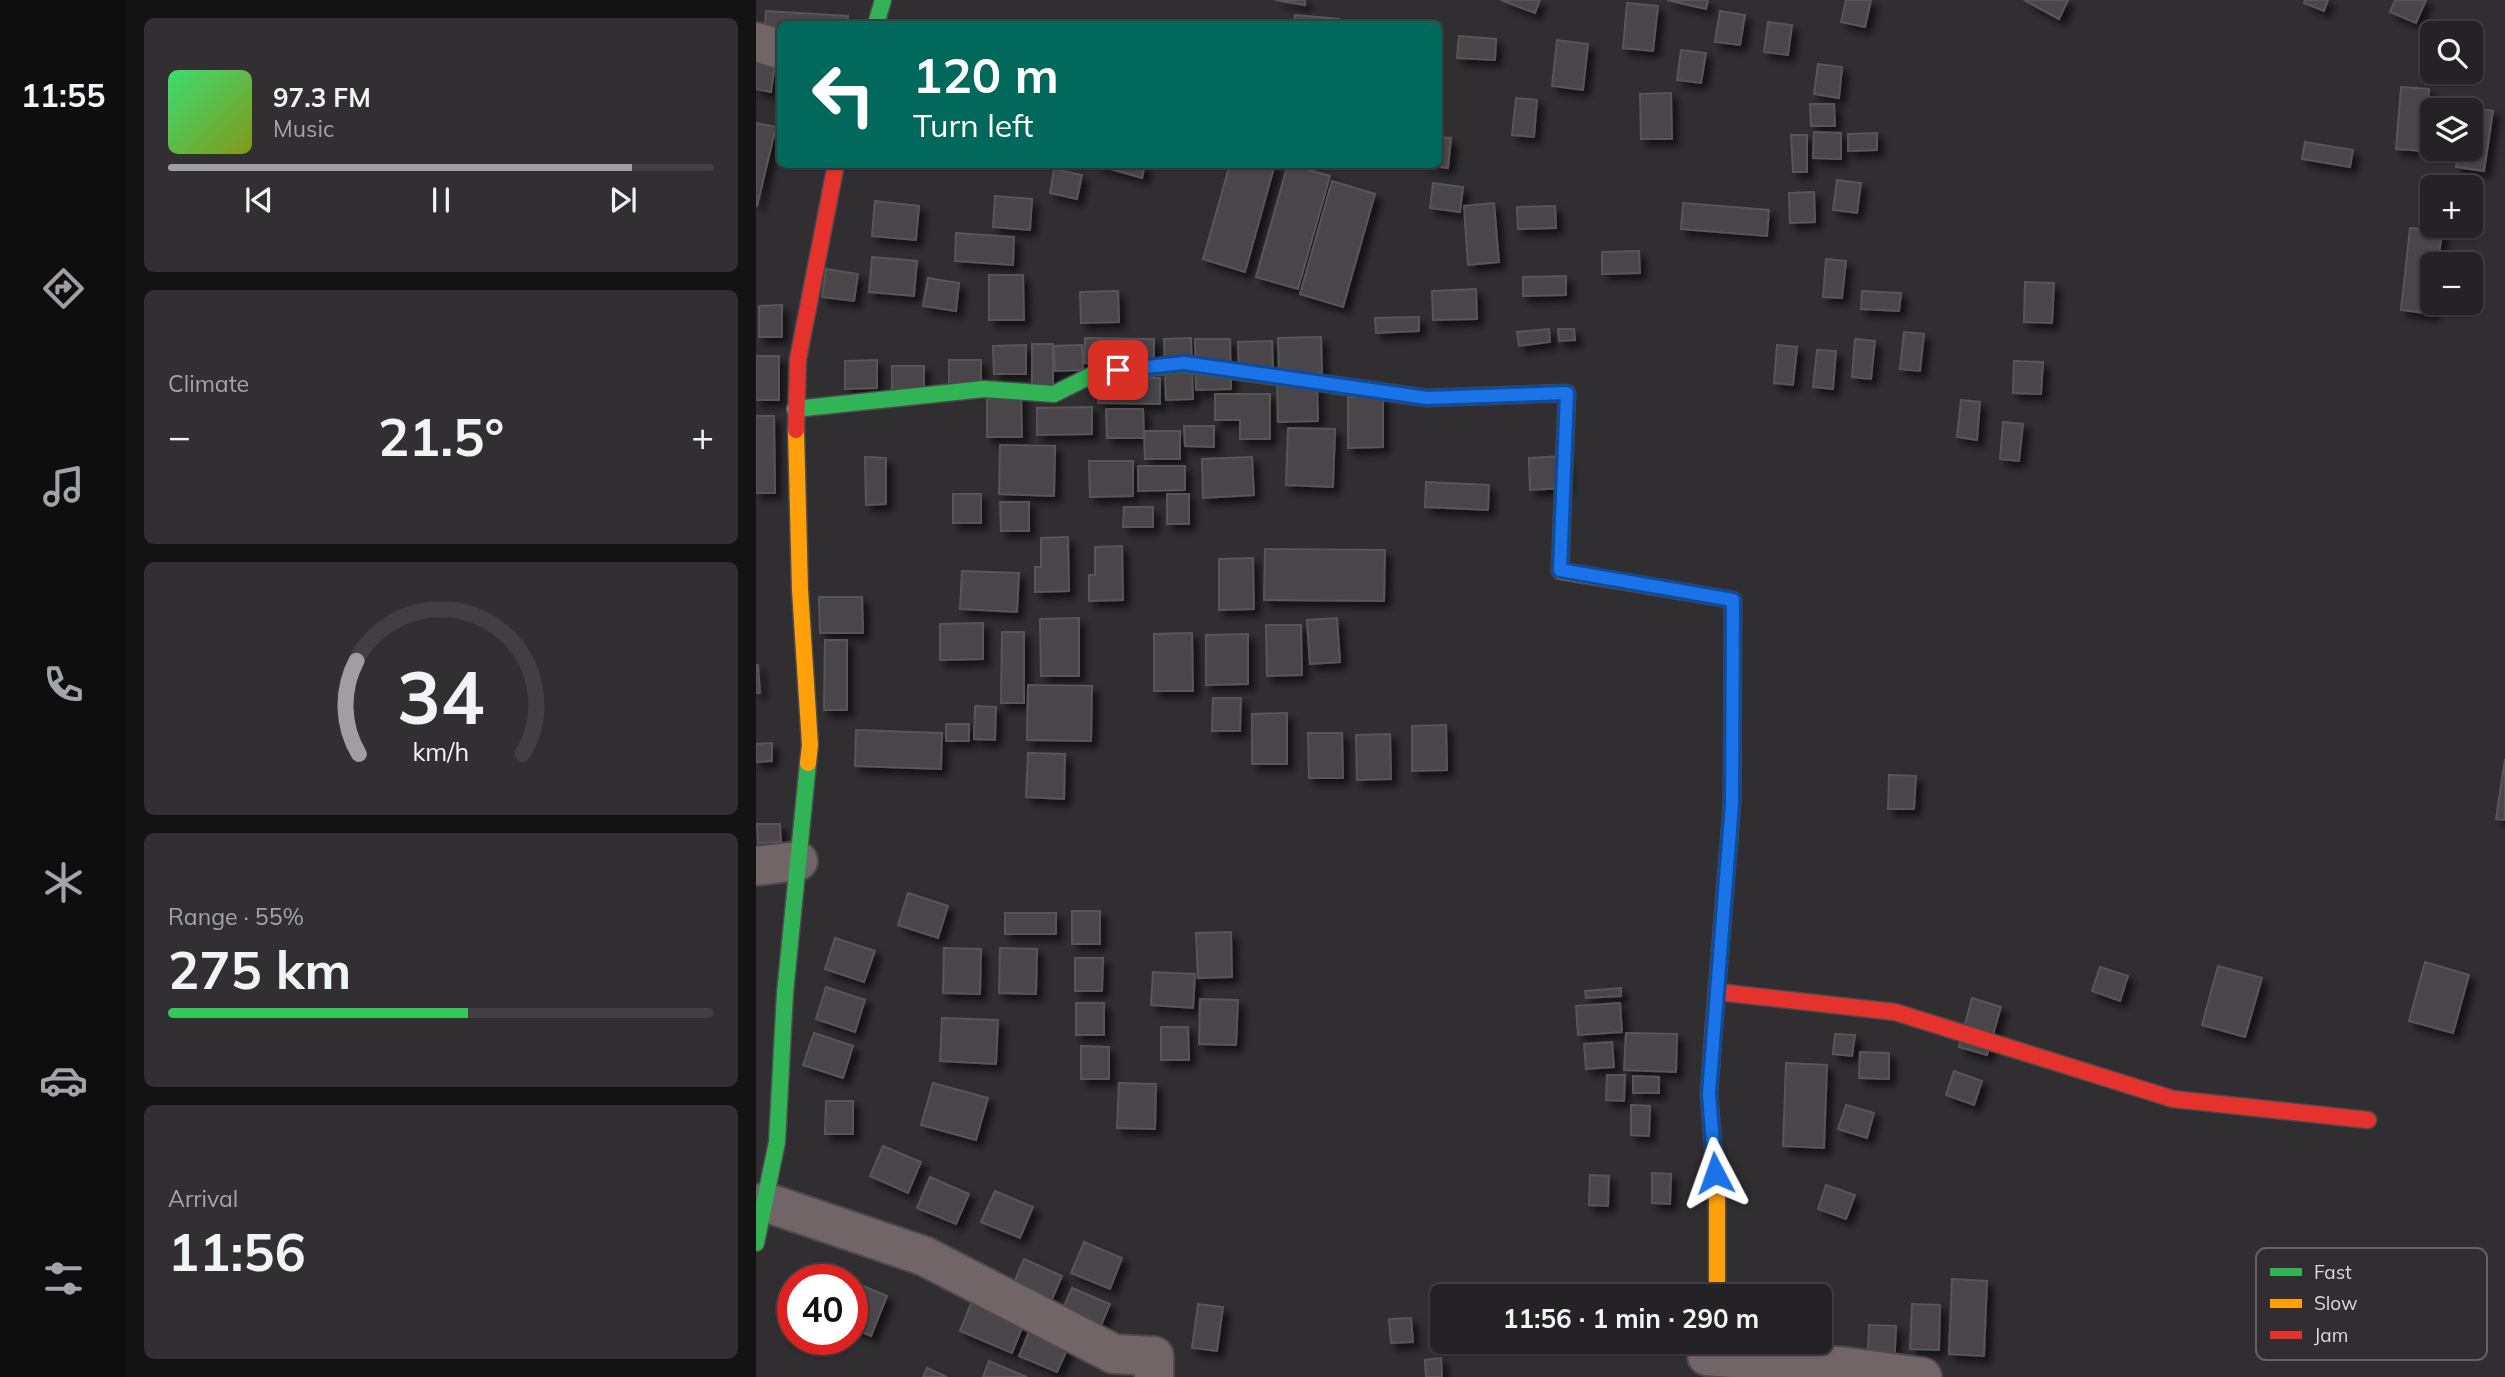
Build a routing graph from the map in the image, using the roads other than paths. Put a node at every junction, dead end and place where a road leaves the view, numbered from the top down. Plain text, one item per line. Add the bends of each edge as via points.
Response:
1 (883, 0) edge
2 (877, 21) edge
3 (756, 42) edge
4 (777, 48) edge
5 (835, 168) edge
6 (795, 409) junction
7 (797, 861) junction
8 (756, 866) edge
9 (1718, 992) junction
10 (2368, 1120) dead end
11 (765, 1202) junction
12 (756, 1243) edge
13 (1717, 1284) edge
14 (1707, 1354) edge
15 (1797, 1370) edge
16 (1154, 1377) edge
17 (1922, 1377) edge

1 - 2 street
3 - 4 street
5 - 6 street via 803,324
6 - 7 street via 810,745
6 - 9 street via 984,389 1054,394 1096,373 1184,363 1427,398 1567,393 1560,570 1733,600 1732,804
7 - 8 street
7 - 11 street via 777,1142
9 - 10 street via 1895,1012 2173,1099
9 - 13 street via 1709,1093 1717,1199
11 - 12 street
11 - 16 street via 924,1256 1114,1354 1154,1356
14 - 15 street
15 - 17 street

